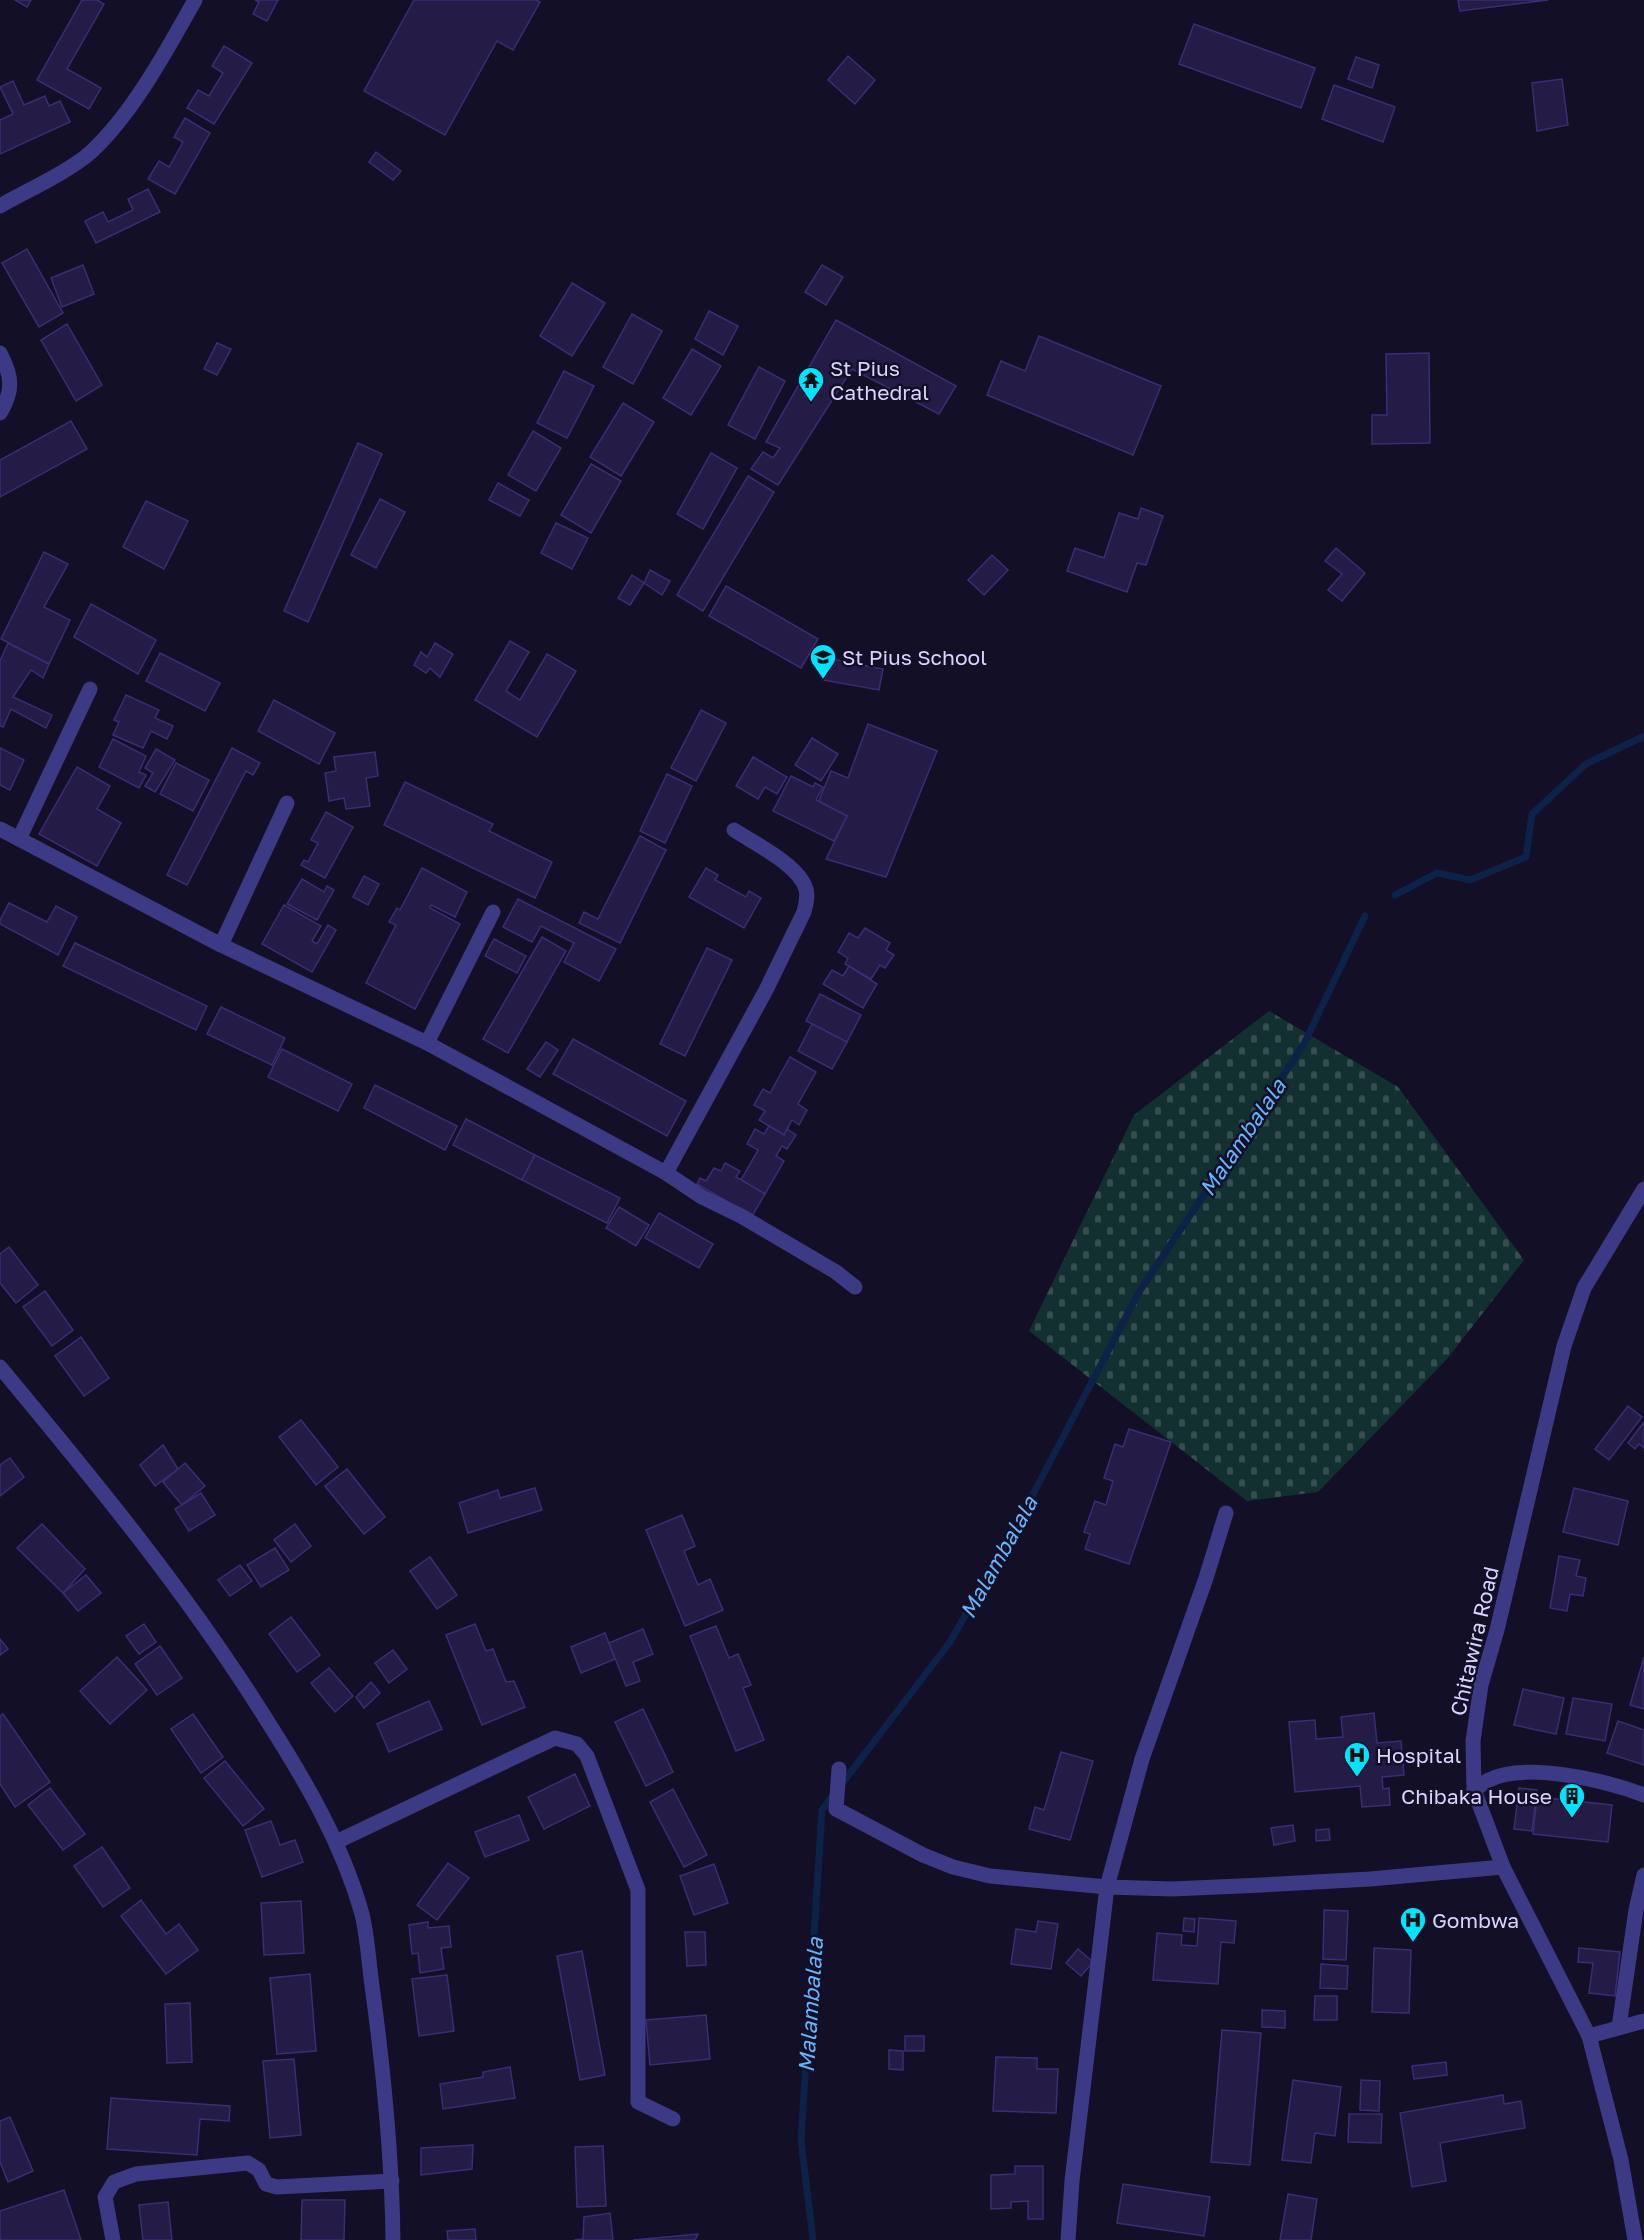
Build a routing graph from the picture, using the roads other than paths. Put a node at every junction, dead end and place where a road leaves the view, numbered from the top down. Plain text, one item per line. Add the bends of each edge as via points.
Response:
1 (195, 0) edge
2 (0, 206) edge
3 (0, 353) edge
4 (0, 413) edge
5 (90, 689) dead end
6 (287, 803) dead end
7 (0, 829) edge
8 (734, 830) dead end
9 (19, 839) junction
10 (493, 912) dead end
11 (221, 945) junction
12 (427, 1042) junction
13 (666, 1173) junction
14 (1644, 1190) edge
15 (855, 1287) dead end
16 (0, 1367) edge
17 (1226, 1513) dead end
18 (839, 1769) dead end
19 (1474, 1790) junction
20 (1644, 1795) edge
21 (336, 1842) junction
22 (1503, 1867) junction
23 (1644, 1875) edge
24 (1107, 1887) junction
25 (1644, 2021) edge
26 (1619, 2026) junction
27 (1589, 2036) junction
28 (673, 2119) dead end
29 (392, 2181) junction
30 (113, 2240) edge
31 (393, 2240) edge
32 (1068, 2240) edge
33 (1635, 2240) edge

1 - 2 street via 119,121 90,153
3 - 4 street via 9,371 10,386
5 - 9 street
6 - 11 street
7 - 9 street
8 - 13 street via 797,874 806,887 807,898 766,990
9 - 11 street
10 - 12 street
11 - 12 street
12 - 13 street
13 - 15 street via 836,1272
14 - 19 street, Chitawira Road via 1584,1288 1564,1346 1481,1685 1473,1741
16 - 21 street via 111,1501 227,1656 315,1799
17 - 24 street via 1142,1759
18 - 24 street via 837,1809 923,1855 990,1876
19 - 20 street via 1490,1779 1511,1774 1552,1772
19 - 22 street, Chitawira Road
21 - 28 street via 555,1738 577,1744 587,1756 638,1890 638,2102
21 - 29 street via 362,1916 379,2037
22 - 24 street via 1251,1886
22 - 27 street, Chitawira Road
23 - 26 street
24 - 32 street
25 - 26 street
26 - 27 street
27 - 33 street, Chitawira Road via 1621,2160
29 - 30 street via 277,2187 266,2184 259,2170 248,2163 136,2174 114,2182 105,2197
29 - 31 street

